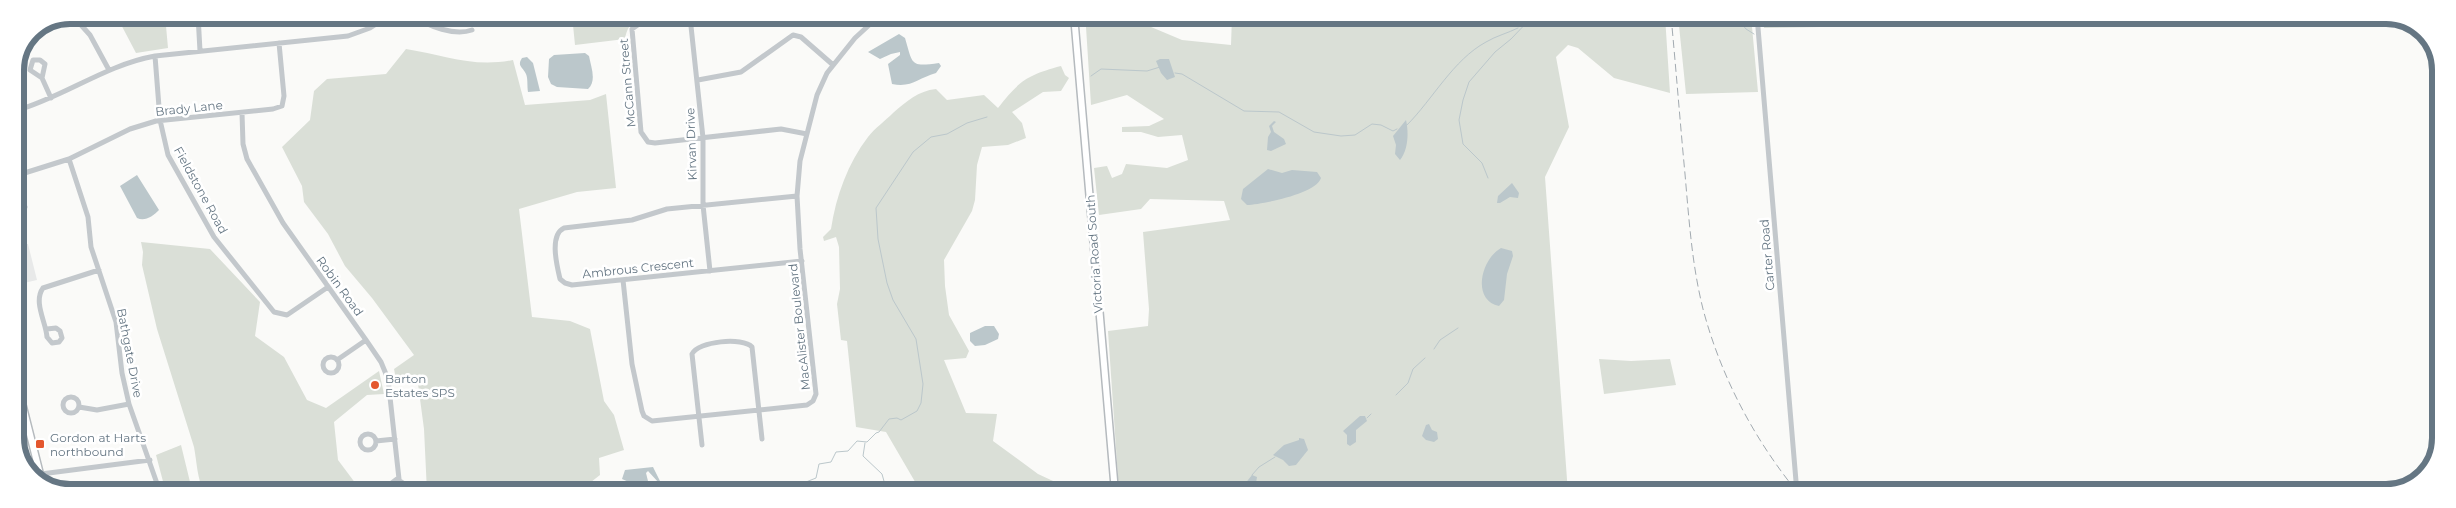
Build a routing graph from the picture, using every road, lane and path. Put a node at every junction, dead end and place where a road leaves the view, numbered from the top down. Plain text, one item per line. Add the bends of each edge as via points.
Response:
1 (80, 24) edge
2 (198, 24) edge
3 (376, 24) edge
4 (429, 24) edge
5 (639, 24) edge
6 (691, 24) edge
7 (872, 24) edge
8 (1075, 24) edge
9 (1758, 24) edge
10 (472, 30) dead end
11 (279, 43) junction
12 (200, 51) junction
13 (155, 56) junction
14 (832, 64) junction
15 (109, 70) junction
16 (42, 78) dead end
17 (698, 80) junction
18 (51, 98) junction
19 (24, 108) edge
20 (242, 112) junction
21 (160, 120) junction
22 (807, 134) junction
23 (703, 138) junction
24 (69, 159) junction
25 (24, 173) edge
26 (797, 196) junction
27 (704, 205) junction
28 (802, 261) junction
29 (99, 270) junction
30 (710, 270) junction
31 (623, 280) junction
32 (328, 287) junction
33 (47, 328) dead end
34 (366, 340) junction
35 (337, 360) dead end
36 (129, 404) junction
37 (78, 407) dead end
38 (24, 409) edge
39 (759, 410) junction
40 (699, 416) junction
41 (395, 439) junction
42 (762, 439) dead end
43 (376, 441) dead end
44 (702, 445) dead end
45 (150, 460) junction
46 (41, 474) joint
47 (399, 479) junction
48 (158, 484) edge
49 (390, 484) edge
50 (403, 484) edge
51 (1114, 484) edge
52 (1796, 484) edge

1 - 15 street via 90,35
2 - 12 street
3 - 11 street via 348,36
4 - 10 street via 461,34
5 - 23 street, McCann Street via 632,29 641,132 648,142 654,143
6 - 17 street, Kirvan Drive
7 - 14 street, MacAlister Boulevard
8 - 51 main road, Victoria Road South
9 - 52 street, Carter Road
11 - 12 street
11 - 20 street, Brady Lane via 282,106
12 - 13 street
13 - 15 street
13 - 21 street, Fieldstone Road
14 - 17 street via 801,37 793,35 741,72
14 - 22 street, MacAlister Boulevard via 822,82
15 - 18 street
16 - 18 street
17 - 23 street, Kirvan Drive
18 - 19 street
20 - 21 street, Brady Lane
20 - 32 street, Robin Road via 247,159 283,223
21 - 24 street, Brady Lane via 130,129
21 - 32 street, Fieldstone Road via 168,155 210,229 274,312 287,315
22 - 23 street, McCann Street via 781,129
22 - 26 street, MacAlister Boulevard
23 - 27 street, Kirvan Drive
24 - 25 street, Brady Lane
24 - 29 street, Bathgate Drive via 88,217 91,247
26 - 27 street, Ambrous Crescent
26 - 28 street, MacAlister Boulevard
27 - 30 street, Kirvan Drive
27 - 31 street, Ambrous Crescent via 667,209 632,220 559,231 555,239 560,275 565,283
28 - 30 street, Ambrous Crescent
28 - 39 street, MacAlister Boulevard via 816,398 807,405
29 - 33 street via 43,288 38,301
29 - 36 street, Bathgate Drive via 116,322
30 - 31 street, Ambrous Crescent
31 - 40 street, MacAlister Boulevard via 632,364 644,416 652,421
32 - 34 street, Robin Road
34 - 35 street
34 - 41 street, Robin Road via 388,379
36 - 37 street via 97,410
36 - 45 street, Bathgate Drive
38 - 46 main road
39 - 40 street, MacAlister Boulevard
39 - 40 street via 752,347 741,341 712,344 697,348 692,354
39 - 42 street
40 - 44 street
41 - 43 street
41 - 47 street, Robin Road
45 - 46 street
45 - 48 street, Bathgate Drive
47 - 49 street
47 - 50 street, Robin Road

